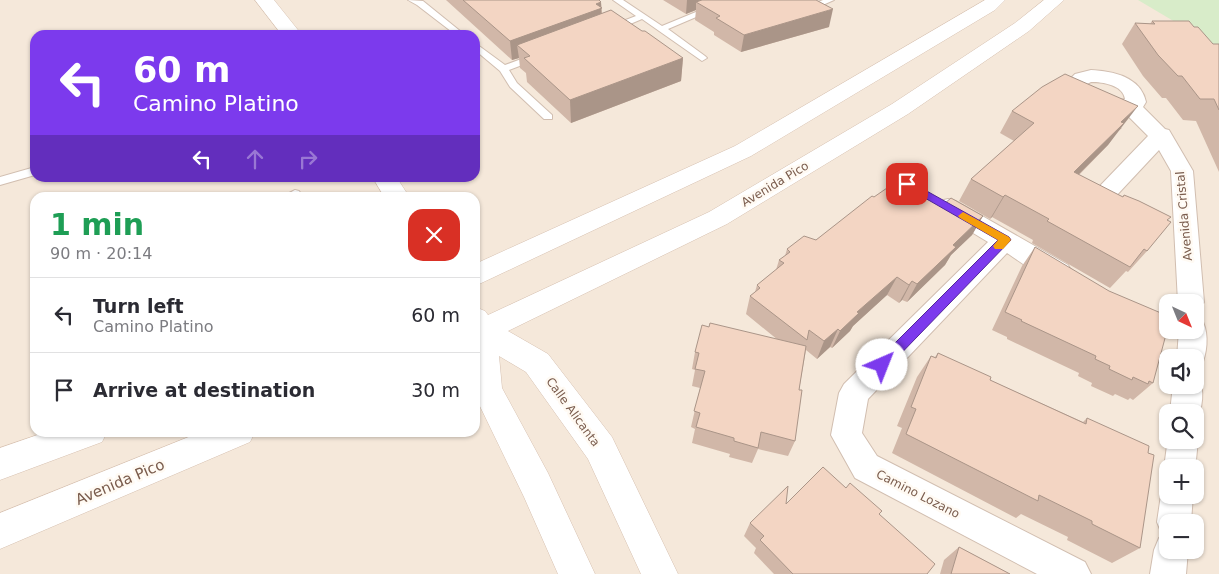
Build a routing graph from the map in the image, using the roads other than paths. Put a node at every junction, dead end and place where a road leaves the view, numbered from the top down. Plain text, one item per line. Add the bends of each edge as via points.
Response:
1 (264, 0) edge
2 (412, 0) edge
3 (617, 0) edge
4 (732, 0) edge
5 (805, 0) edge
6 (830, 0) edge
7 (996, 0) edge
8 (1055, 0) edge
9 (643, 16) junction
10 (661, 29) junction
11 (288, 30) edge
12 (455, 30) edge
13 (606, 30) edge
14 (480, 50) edge
15 (541, 55) edge
16 (702, 58) dead end
17 (504, 69) junction
18 (1130, 106) edge
19 (548, 117) dead end
20 (1161, 135) junction
21 (30, 172) edge
22 (0, 180) edge
23 (1108, 190) edge
24 (932, 198) edge
25 (1005, 240) junction
26 (480, 274) edge
27 (1079, 284) edge
28 (1190, 294) edge
29 (480, 327) edge
30 (480, 330) edge
31 (480, 347) edge
32 (77, 437) edge
33 (227, 437) edge
34 (0, 464) edge
35 (0, 531) edge
36 (1170, 559) edge
37 (577, 574) edge
38 (660, 574) edge
39 (1073, 574) edge
40 (1168, 574) edge

1 - 11 main road
2 - 12 lane via 420,2
3 - 9 lane
4 - 10 lane
5 - 6 lane via 816,6
7 - 26 main road via 743,151
8 - 29 main road, Avenida Pico via 1022,28 900,109 718,218
9 - 10 lane
9 - 13 lane
10 - 16 lane
14 - 17 lane
15 - 17 lane
17 - 19 lane via 513,85
18 - 20 street, Avenida Cristal
20 - 23 street
20 - 28 street, Avenida Cristal via 1182,171
21 - 22 lane
24 - 25 street
25 - 27 street
25 - 39 street, Camino Lozano via 854,393 846,435 866,467
30 - 38 main road, Calle Alicanta via 537,363 595,441
31 - 37 main road via 487,390
32 - 34 main road
33 - 35 main road, Avenida Pico
36 - 40 street

